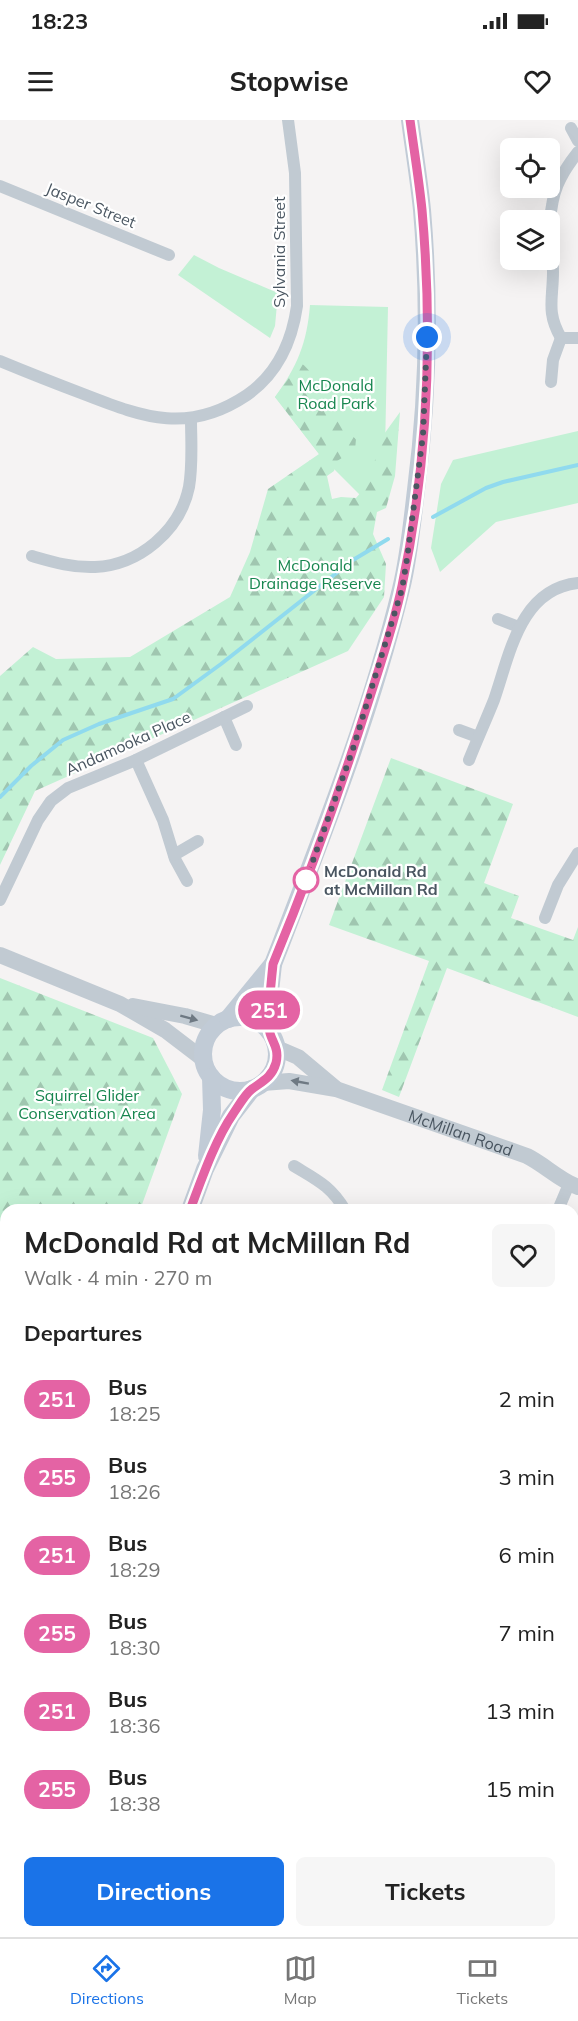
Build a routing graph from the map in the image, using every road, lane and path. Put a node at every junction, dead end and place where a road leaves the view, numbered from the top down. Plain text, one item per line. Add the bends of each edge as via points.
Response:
1 (288, 120) edge
2 (410, 120) edge
3 (571, 128) dead end
4 (578, 141) edge
5 (578, 152) edge
6 (0, 186) edge
7 (548, 210) edge
8 (169, 255) dead end
9 (547, 270) edge
10 (561, 338) junction
11 (578, 338) edge
12 (0, 362) edge
13 (551, 382) dead end
14 (191, 418) junction
15 (32, 556) dead end
16 (578, 584) edge
17 (498, 619) dead end
18 (519, 627) junction
19 (247, 706) dead end
20 (224, 717) junction
21 (459, 730) dead end
22 (478, 737) junction
23 (236, 745) dead end
24 (136, 760) junction
25 (469, 760) dead end
26 (198, 841) dead end
27 (578, 853) edge
28 (174, 855) junction
29 (187, 881) dead end
30 (0, 900) edge
31 (545, 918) dead end
32 (0, 955) edge
33 (273, 964) junction
34 (120, 1004) junction
35 (222, 1022) junction
36 (269, 1031) junction
37 (277, 1048) junction
38 (203, 1059) junction
39 (211, 1077) junction
40 (257, 1086) junction
41 (336, 1089) junction
42 (294, 1166) dead end
43 (205, 1169) junction
44 (306, 1174) junction
45 (297, 1184) dead end
46 (574, 1186) edge
47 (192, 1204) edge
48 (342, 1204) edge
49 (562, 1204) edge

1 - 14 street, Sylvania Street via 295,173 297,306 289,342 269,375 255,389 222,409
2 - 33 main road via 422,209 427,325 426,405 407,559 402,589 352,752
3 - 4 street
5 - 7 street via 547,202
6 - 8 street, Jasper Street
9 - 10 street via 551,313
10 - 11 street
10 - 13 street
12 - 14 street, Sylvania Street via 138,414
14 - 15 street via 189,488 184,505 162,537 132,558 97,567 78,567
16 - 18 street via 556,588 543,596
17 - 18 street
18 - 22 street
19 - 20 street, Andamooka Place
20 - 23 street
20 - 24 street, Andamooka Place
21 - 22 street
22 - 25 street
24 - 28 street
24 - 30 street, Andamooka Place via 68,788 51,801
26 - 28 street
27 - 31 street via 558,885
28 - 29 street
32 - 34 street
33 - 35 main road
33 - 36 main road
34 -> 35 street
34 - 38 street via 165,1030
35 - 36 main road via 251,1018
35 - 38 main road via 208,1035
36 - 37 main road
37 - 40 main road via 272,1074
37 - 41 street, McMillan Road via 298,1057
38 - 39 main road
39 - 40 main road via 230,1090
39 - 43 main road via 212,1110
41 -> 40 street, McMillan Road via 289,1080
40 - 43 main road via 231,1116
41 - 46 street, McMillan Road via 527,1156
42 - 44 street
43 - 47 main road
44 - 45 street
44 - 48 street via 328,1186
46 - 49 street

